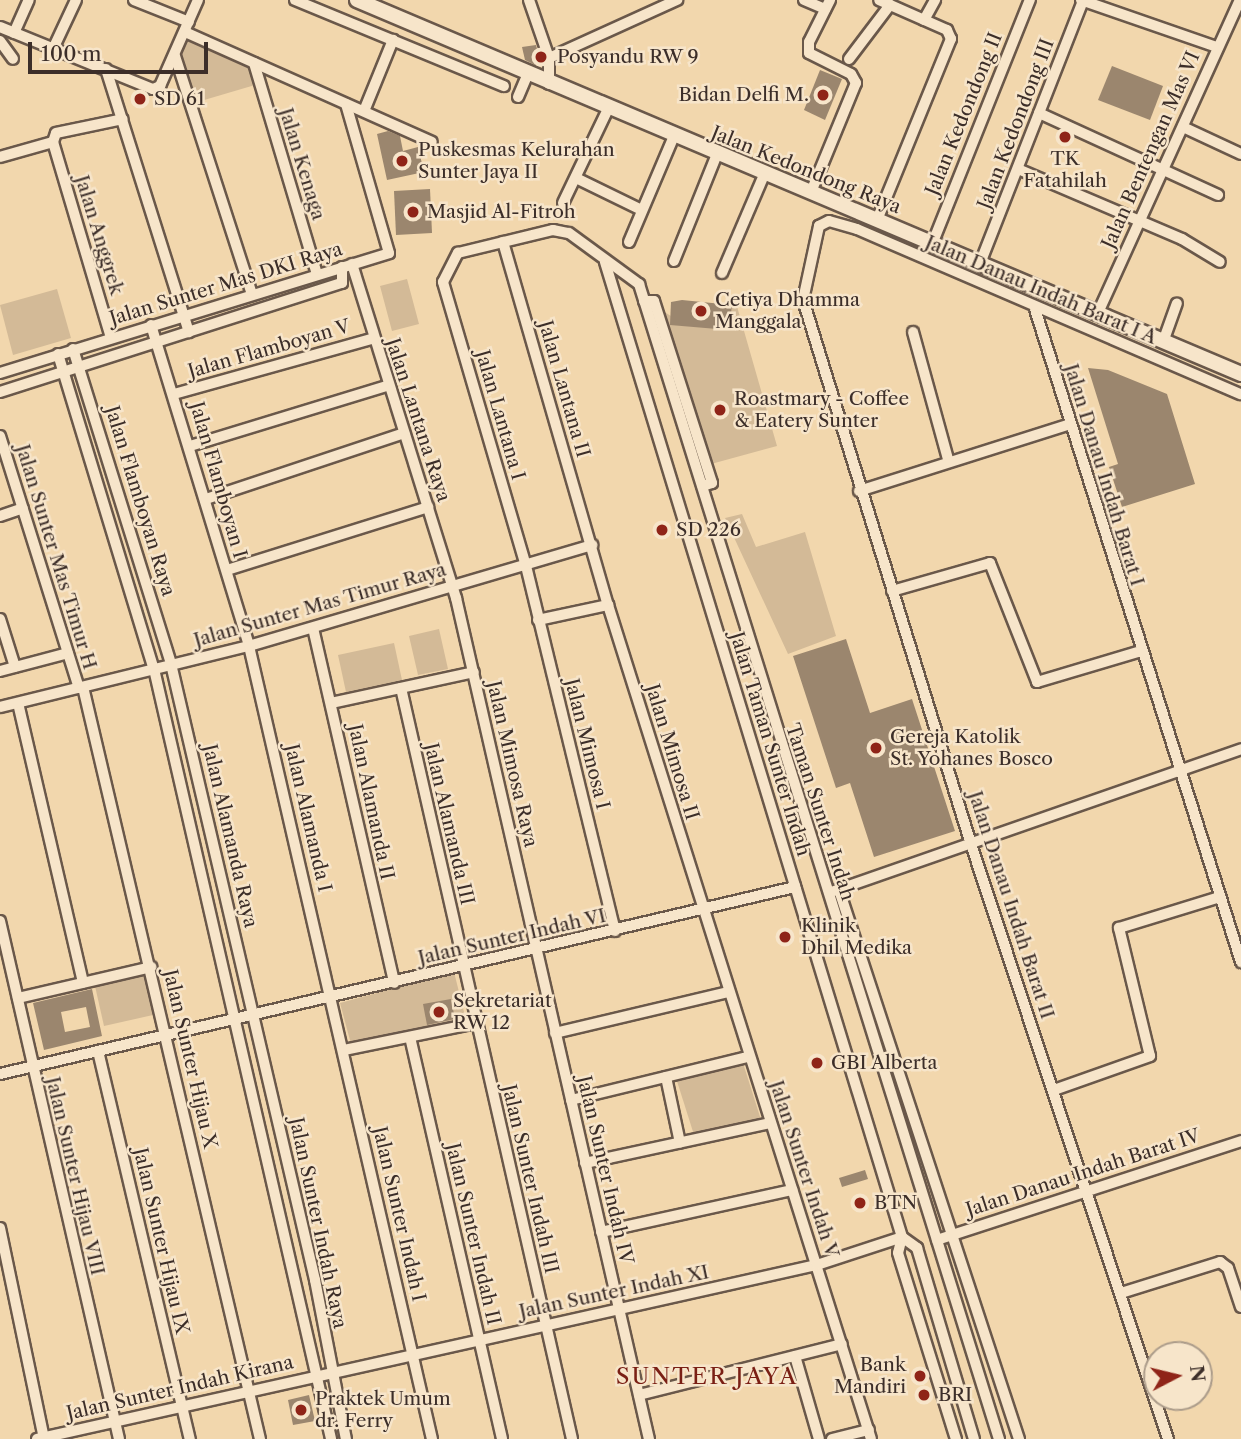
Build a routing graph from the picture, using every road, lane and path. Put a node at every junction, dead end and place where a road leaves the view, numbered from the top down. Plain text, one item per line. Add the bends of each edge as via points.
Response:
1 (29, 0) edge
2 (76, 0) edge
3 (134, 0) edge
4 (198, 0) edge
5 (295, 0) edge
6 (357, 0) edge
7 (529, 0) edge
8 (677, 0) edge
9 (804, 0) edge
10 (878, 0) edge
11 (935, 0) edge
12 (1030, 0) edge
13 (1082, 0) edge
14 (1121, 0) edge
15 (1240, 0) edge
16 (152, 4) edge
17 (828, 5) edge
18 (890, 5) junction
19 (1115, 12) junction
20 (924, 20) junction
21 (0, 27) edge
22 (187, 27) junction
23 (14, 33) junction
24 (393, 40) junction
25 (0, 41) edge
26 (1217, 47) junction
27 (53, 49) junction
28 (175, 56) junction
29 (549, 58) junction
30 (13, 59) dead end
31 (849, 60) dead end
32 (254, 63) junction
33 (106, 69) junction
34 (528, 74) junction
35 (549, 83) junction
36 (504, 86) dead end
37 (518, 97) dead end
38 (346, 104) junction
39 (608, 109) junction
40 (364, 111) junction
41 (1039, 113) junction
42 (123, 119) junction
43 (1183, 127) junction
44 (674, 136) junction
45 (53, 142) junction
46 (432, 142) dead end
47 (717, 154) junction
48 (1241, 154) edge
49 (0, 158) edge
50 (1018, 169) junction
51 (1161, 171) junction
52 (764, 175) junction
53 (576, 178) junction
54 (811, 192) junction
55 (1218, 195) dead end
56 (563, 203) dead end
57 (642, 211) junction
58 (877, 220) junction
59 (1139, 220) junction
60 (503, 242) junction
61 (629, 242) dead end
62 (933, 242) junction
63 (674, 261) dead end
64 (981, 261) junction
65 (605, 262) junction
66 (1220, 262) dead end
67 (347, 265) junction
68 (722, 273) dead end
69 (317, 275) junction
70 (252, 294) junction
71 (803, 300) joint
72 (1177, 303) dead end
73 (1035, 309) junction
74 (184, 315) junction
75 (1097, 315) junction
76 (151, 325) junction
77 (189, 332) junction
78 (913, 332) dead end
79 (111, 338) junction
80 (373, 338) junction
81 (157, 342) junction
82 (1163, 342) junction
83 (73, 349) junction
84 (58, 354) junction
85 (80, 366) junction
86 (64, 372) junction
87 (0, 373) edge
88 (1241, 374) edge
89 (388, 385) junction
90 (0, 391) edge
91 (174, 394) junction
92 (1241, 394) edge
93 (1070, 424) junction
94 (404, 433) junction
95 (0, 436) edge
96 (190, 446) junction
97 (948, 458) junction
98 (5, 471) edge
99 (859, 491) junction
100 (206, 499) junction
101 (428, 507) junction
102 (23, 508) junction
103 (0, 516) edge
104 (592, 545) junction
105 (526, 566) junction
106 (227, 570) junction
107 (453, 586) junction
108 (892, 591) junction
109 (608, 605) junction
110 (0, 619) edge
111 (538, 620) junction
112 (313, 628) junction
113 (250, 646) junction
114 (1140, 651) junction
115 (68, 653) junction
116 (171, 664) junction
117 (15, 667) junction
118 (154, 669) junction
119 (0, 671) edge
120 (474, 672) junction
121 (81, 687) junction
122 (401, 688) junction
123 (18, 703) junction
124 (331, 703) junction
125 (0, 707) edge
126 (1241, 750) edge
127 (1180, 770) junction
128 (970, 841) junction
129 (795, 887) junction
130 (839, 890) junction
131 (827, 893) junction
132 (1220, 897) junction
133 (704, 909) junction
134 (0, 921) edge
135 (615, 931) junction
136 (536, 950) junction
137 (1241, 962) edge
138 (151, 967) junction
139 (464, 967) junction
140 (83, 983) junction
141 (394, 983) junction
142 (729, 992) junction
143 (332, 997) junction
144 (18, 998) junction
145 (254, 1015) junction
146 (236, 1019) junction
147 (477, 1023) junction
148 (555, 1033) junction
149 (167, 1035) junction
150 (410, 1037) junction
151 (344, 1050) junction
152 (98, 1051) junction
153 (748, 1057) junction
154 (32, 1067) junction
155 (0, 1074) edge
156 (666, 1077) junction
157 (1054, 1090) junction
158 (571, 1100) junction
159 (770, 1123) junction
160 (1241, 1141) edge
161 (680, 1143) junction
162 (585, 1163) junction
163 (1086, 1188) junction
164 (792, 1190) junction
165 (0, 1228) edge
166 (601, 1232) junction
167 (953, 1234) junction
168 (902, 1237) junction
169 (937, 1240) junction
170 (817, 1265) junction
171 (1121, 1293) junction
172 (1241, 1307) edge
173 (619, 1309) junction
174 (545, 1325) junction
175 (479, 1339) junction
176 (842, 1345) junction
177 (413, 1354) junction
178 (795, 1356) junction
179 (331, 1372) junction
180 (317, 1374) junction
181 (249, 1390) junction
182 (639, 1395) junction
183 (183, 1406) junction
184 (968, 1420) junction
185 (114, 1422) junction
186 (952, 1425) junction
187 (870, 1435) edge
188 (41, 1438) edge
189 (118, 1439) edge
190 (190, 1439) edge
191 (260, 1439) edge
192 (331, 1439) edge
193 (346, 1439) edge
194 (432, 1439) edge
195 (502, 1439) edge
196 (572, 1439) edge
197 (649, 1439) edge
198 (819, 1439) edge
199 (832, 1439) edge
200 (956, 1439) edge
201 (974, 1439) edge
202 (999, 1439) edge
203 (1019, 1439) edge
204 (1168, 1439) edge

1 - 23 street
2 - 27 street
3 - 16 street
4 - 22 street
5 - 24 street
6 - 34 street, Jalan Kedondong Raya
7 - 29 street
8 - 29 street
9 - 17 street
10 - 18 street
11 - 20 street
12 - 62 street, Jalan Kedondong II
13 - 19 street
13 - 41 street, Jalan Kedondong III
14 - 19 street
15 - 26 street, Jalan Bentengan Mas VI
16 - 22 street
17 - 54 street via 809,42 809,53 851,74 856,83
18 - 20 street
18 - 31 street
19 - 26 street
20 - 58 street via 947,30 951,38
21 - 23 street
22 - 28 street
22 - 32 street
23 - 27 street
24 - 36 street
24 - 40 street
25 - 30 street
26 - 43 street, Jalan Bentengan Mas VI
27 - 33 street
28 - 33 street via 157,89
28 - 70 street
29 - 35 street
32 - 38 street
32 - 69 street, Jalan Kenaga
33 - 42 street
34 - 35 street, Jalan Kedondong Raya
34 - 37 street
35 - 39 street, Jalan Kedondong Raya
38 - 40 street
38 - 67 street, Jalan Sunter Mas DKI Raya via 389,253
39 - 44 street, Jalan Kedondong Raya
39 - 53 street
40 - 46 street
41 - 50 street, Jalan Kedondong III
41 - 51 street
42 - 45 street via 56,133
42 - 74 street
43 - 48 street
43 - 51 street, Jalan Bentengan Mas VI
44 - 47 street, Jalan Kedondong Raya
44 - 57 street
45 - 49 street
45 - 79 street, Jalan Anggrek
47 - 52 street, Jalan Kedondong Raya
47 - 63 street
50 - 59 street
50 - 64 street, Jalan Kedondong III
51 - 55 street
51 - 59 street, Jalan Bentengan Mas VI
52 - 54 street, Jalan Kedondong Raya
52 - 68 street
53 - 56 street
53 - 57 street
54 - 58 street, Jalan Kedondong Raya
57 - 61 street
58 - 62 street, Jalan Kedondong Raya
59 - 66 street
59 - 75 street, Jalan Bentengan Mas VI
60 - 65 street via 560,230
60 - 104 street, Jalan Lantana II
60 - 105 street, Jalan Lantana I via 458,253 444,274
62 - 64 street, Jalan Kedondong Raya
64 - 75 street, Jalan Kedondong Raya
65 - 129 street, Jalan Taman Sunter Indah
65 - 131 street, Taman Sunter Indah via 634,276 644,301
67 - 69 street, Jalan Sunter Mas DKI Raya
67 - 77 street via 342,283
67 - 80 street, Jalan Lantana Raya
69 - 70 street, Jalan Sunter Mas DKI Raya
70 - 74 street, Jalan Sunter Mas DKI Raya
71 - 73 street, Jalan Danau Indah Barat I A via 817,232 829,221 857,229
71 - 99 street, Jalan Danau Indah Barat II
72 - 82 street
73 - 92 street, Jalan Danau Indah Barat I A
73 - 93 street, Jalan Danau Indah Barat I
74 - 76 street, Jalan Sunter Mas DKI Raya
74 - 77 street
75 - 82 street, Jalan Kedondong Raya
76 - 79 street, Jalan Sunter Mas DKI Raya
76 - 81 street, Jalan Flamboyan I
77 - 81 street
78 - 97 street
79 - 83 street, Jalan Sunter Mas DKI Raya
80 - 89 street, Jalan Lantana Raya
80 - 91 street, Jalan Flamboyan V
81 - 85 street
81 - 91 street, Jalan Flamboyan I
82 - 88 street, Jalan Kedondong Raya
83 - 84 street
83 - 85 street, Jalan Flamboyan Raya
84 - 86 street, Jalan Flamboyan Raya
84 - 87 street
85 - 86 street
85 - 116 street, Jalan Flamboyan Raya
86 - 90 street
86 - 118 street, Jalan Flamboyan Raya
89 - 94 street, Jalan Lantana Raya
89 - 96 street
91 - 96 street, Jalan Flamboyan I
93 - 97 street
93 - 114 street, Jalan Danau Indah Barat I
94 - 100 street
94 - 101 street, Jalan Lantana Raya
95 - 98 street, Jalan Sunter Mas Timur H
96 - 100 street, Jalan Flamboyan I
97 - 99 street
98 - 102 street, Jalan Sunter Mas Timur H
99 - 108 street, Jalan Danau Indah Barat II
100 - 106 street, Jalan Flamboyan I
101 - 106 street
101 - 107 street, Jalan Lantana Raya
102 - 103 street
102 - 115 street, Jalan Sunter Mas Timur H
104 - 105 street, Jalan Sunter Mas Timur Raya
104 - 109 street, Jalan Mimosa II
105 - 107 street, Jalan Sunter Mas Timur Raya
105 - 111 street, Jalan Mimosa I
106 - 113 street, Jalan Flamboyan I
107 - 112 street, Jalan Sunter Mas Timur Raya
107 - 120 street, Jalan Mimosa Raya
108 - 114 street via 990,563 1037,682
108 - 128 street, Jalan Danau Indah Barat II
109 - 111 street
109 - 133 street, Jalan Mimosa II
110 - 117 street
111 - 135 street, Jalan Mimosa I
112 - 113 street, Jalan Sunter Mas Timur Raya
112 - 124 street, Jalan Alamanda II
113 - 116 street, Jalan Sunter Mas Timur Raya
113 - 143 street, Jalan Alamanda I
114 - 127 street, Jalan Danau Indah Barat I
115 - 117 street
115 - 121 street, Jalan Sunter Mas Timur H
116 - 118 street, Jalan Sunter Mas Timur Raya
116 - 145 street, Jalan Alamanda Raya
117 - 119 street
118 - 121 street, Jalan Sunter Mas Timur Raya
118 - 146 street, Jalan Alamanda Raya
120 - 122 street
120 - 136 street, Jalan Mimosa Raya
121 - 123 street, Jalan Sunter Mas Timur Raya
121 - 138 street, Jalan Sunter Hijau X
122 - 124 street
122 - 139 street, Jalan Alamanda III
123 - 125 street, Jalan Sunter Mas Timur Raya
123 - 140 street
124 - 141 street, Jalan Alamanda II
126 - 127 street
127 - 128 street
127 - 132 street, Jalan Danau Indah Barat I
128 - 130 street
128 - 157 street, Jalan Danau Indah Barat II
129 - 133 street, Jalan Sunter Indah VI
129 - 168 street, Jalan Taman Sunter Indah
130 - 131 street
130 - 167 street
131 - 169 street, Taman Sunter Indah
132 - 137 street, Jalan Danau Indah Barat I
132 - 157 street via 1119,928 1151,1054 1145,1061
133 - 135 street, Jalan Sunter Indah VI
133 - 142 street, Jalan Sunter Indah V
134 - 144 street, Jalan Sunter Hijau VIII
135 - 136 street, Jalan Sunter Indah VI
136 - 139 street, Jalan Sunter Indah VI
136 - 148 street, Jalan Sunter Indah IV
138 - 140 street
138 - 149 street, Jalan Sunter Hijau X
139 - 141 street, Jalan Sunter Indah VI
139 - 147 street, Jalan Sunter Indah III
140 - 144 street
141 - 143 street, Jalan Sunter Indah VI
142 - 148 street
142 - 153 street, Jalan Sunter Indah V
143 - 145 street, Jalan Sunter Indah VI
143 - 151 street, Jalan Sunter Indah I
144 - 154 street, Jalan Sunter Hijau VIII
145 - 146 street, Jalan Sunter Indah VI
145 - 179 street, Jalan Sunter Indah Raya
146 - 149 street, Jalan Sunter Indah VI
146 - 180 street, Jalan Sunter Indah Raya
147 - 150 street
147 - 174 street, Jalan Sunter Indah III
148 - 158 street, Jalan Sunter Indah IV
149 - 152 street, Jalan Sunter Indah VI
149 - 181 street, Jalan Sunter Hijau X
150 - 151 street
150 - 175 street, Jalan Sunter Indah II
151 - 177 street, Jalan Sunter Indah I
152 - 154 street, Jalan Sunter Indah VI
152 - 183 street, Jalan Sunter Hijau IX
153 - 156 street
153 - 159 street, Jalan Sunter Indah V
154 - 155 street, Jalan Sunter Indah VI
154 - 185 street, Jalan Sunter Hijau VIII
156 - 158 street
156 - 161 street
157 - 163 street, Jalan Danau Indah Barat II
158 - 162 street, Jalan Sunter Indah IV
159 - 161 street
159 - 164 street, Jalan Sunter Indah V
160 - 163 street, Jalan Danau Indah Barat IV
161 - 162 street
162 - 166 street, Jalan Sunter Indah IV
163 - 167 street, Jalan Danau Indah Barat IV
163 - 171 street, Jalan Danau Indah Barat II
164 - 166 street
164 - 170 street, Jalan Sunter Indah V
165 - 188 street
166 - 173 street, Jalan Sunter Indah IV
167 - 169 street, Jalan Danau Indah Barat IV
167 - 203 street
168 - 170 street, Jalan Sunter Indah XI
168 - 184 street, Jalan Taman Sunter Indah via 917,1248
168 - 186 street, Jalan Taman Sunter Indah via 898,1253
169 - 202 street, Taman Sunter Indah
170 - 173 street, Jalan Sunter Indah XI
170 - 176 street, Jalan Sunter Indah V
171 - 172 street via 1220,1262 1228,1268
171 - 204 street, Jalan Danau Indah Barat II
173 - 174 street, Jalan Sunter Indah XI
173 - 182 street, Jalan Sunter Indah IV
174 - 175 street, Jalan Sunter Indah XI
174 - 196 street, Jalan Sunter Indah III
175 - 177 street, Jalan Sunter Indah XI
175 - 195 street, Jalan Sunter Indah II
176 - 178 street
176 - 187 street, Jalan Sunter Indah V
177 - 179 street, Jalan Sunter Indah XI
177 - 194 street, Jalan Sunter Indah I
178 - 182 street
178 - 198 street
179 - 180 street, Jalan Sunter Indah Kirana
179 - 193 street, Jalan Sunter Indah Raya
180 - 181 street, Jalan Sunter Indah Kirana
180 - 192 street, Jalan Sunter Indah Raya
181 - 183 street, Jalan Sunter Indah Kirana
181 - 191 street, Jalan Sunter Hijau X
182 - 197 street, Jalan Sunter Indah IV
183 - 185 street, Jalan Sunter Indah Kirana
183 - 190 street, Jalan Sunter Hijau IX
184 - 186 street
184 - 201 street, Jalan Taman Sunter Indah
185 - 188 street, Jalan Sunter Indah Kirana
185 - 189 street, Jalan Sunter Hijau VIII
186 - 200 street, Jalan Taman Sunter Indah
187 - 199 street

